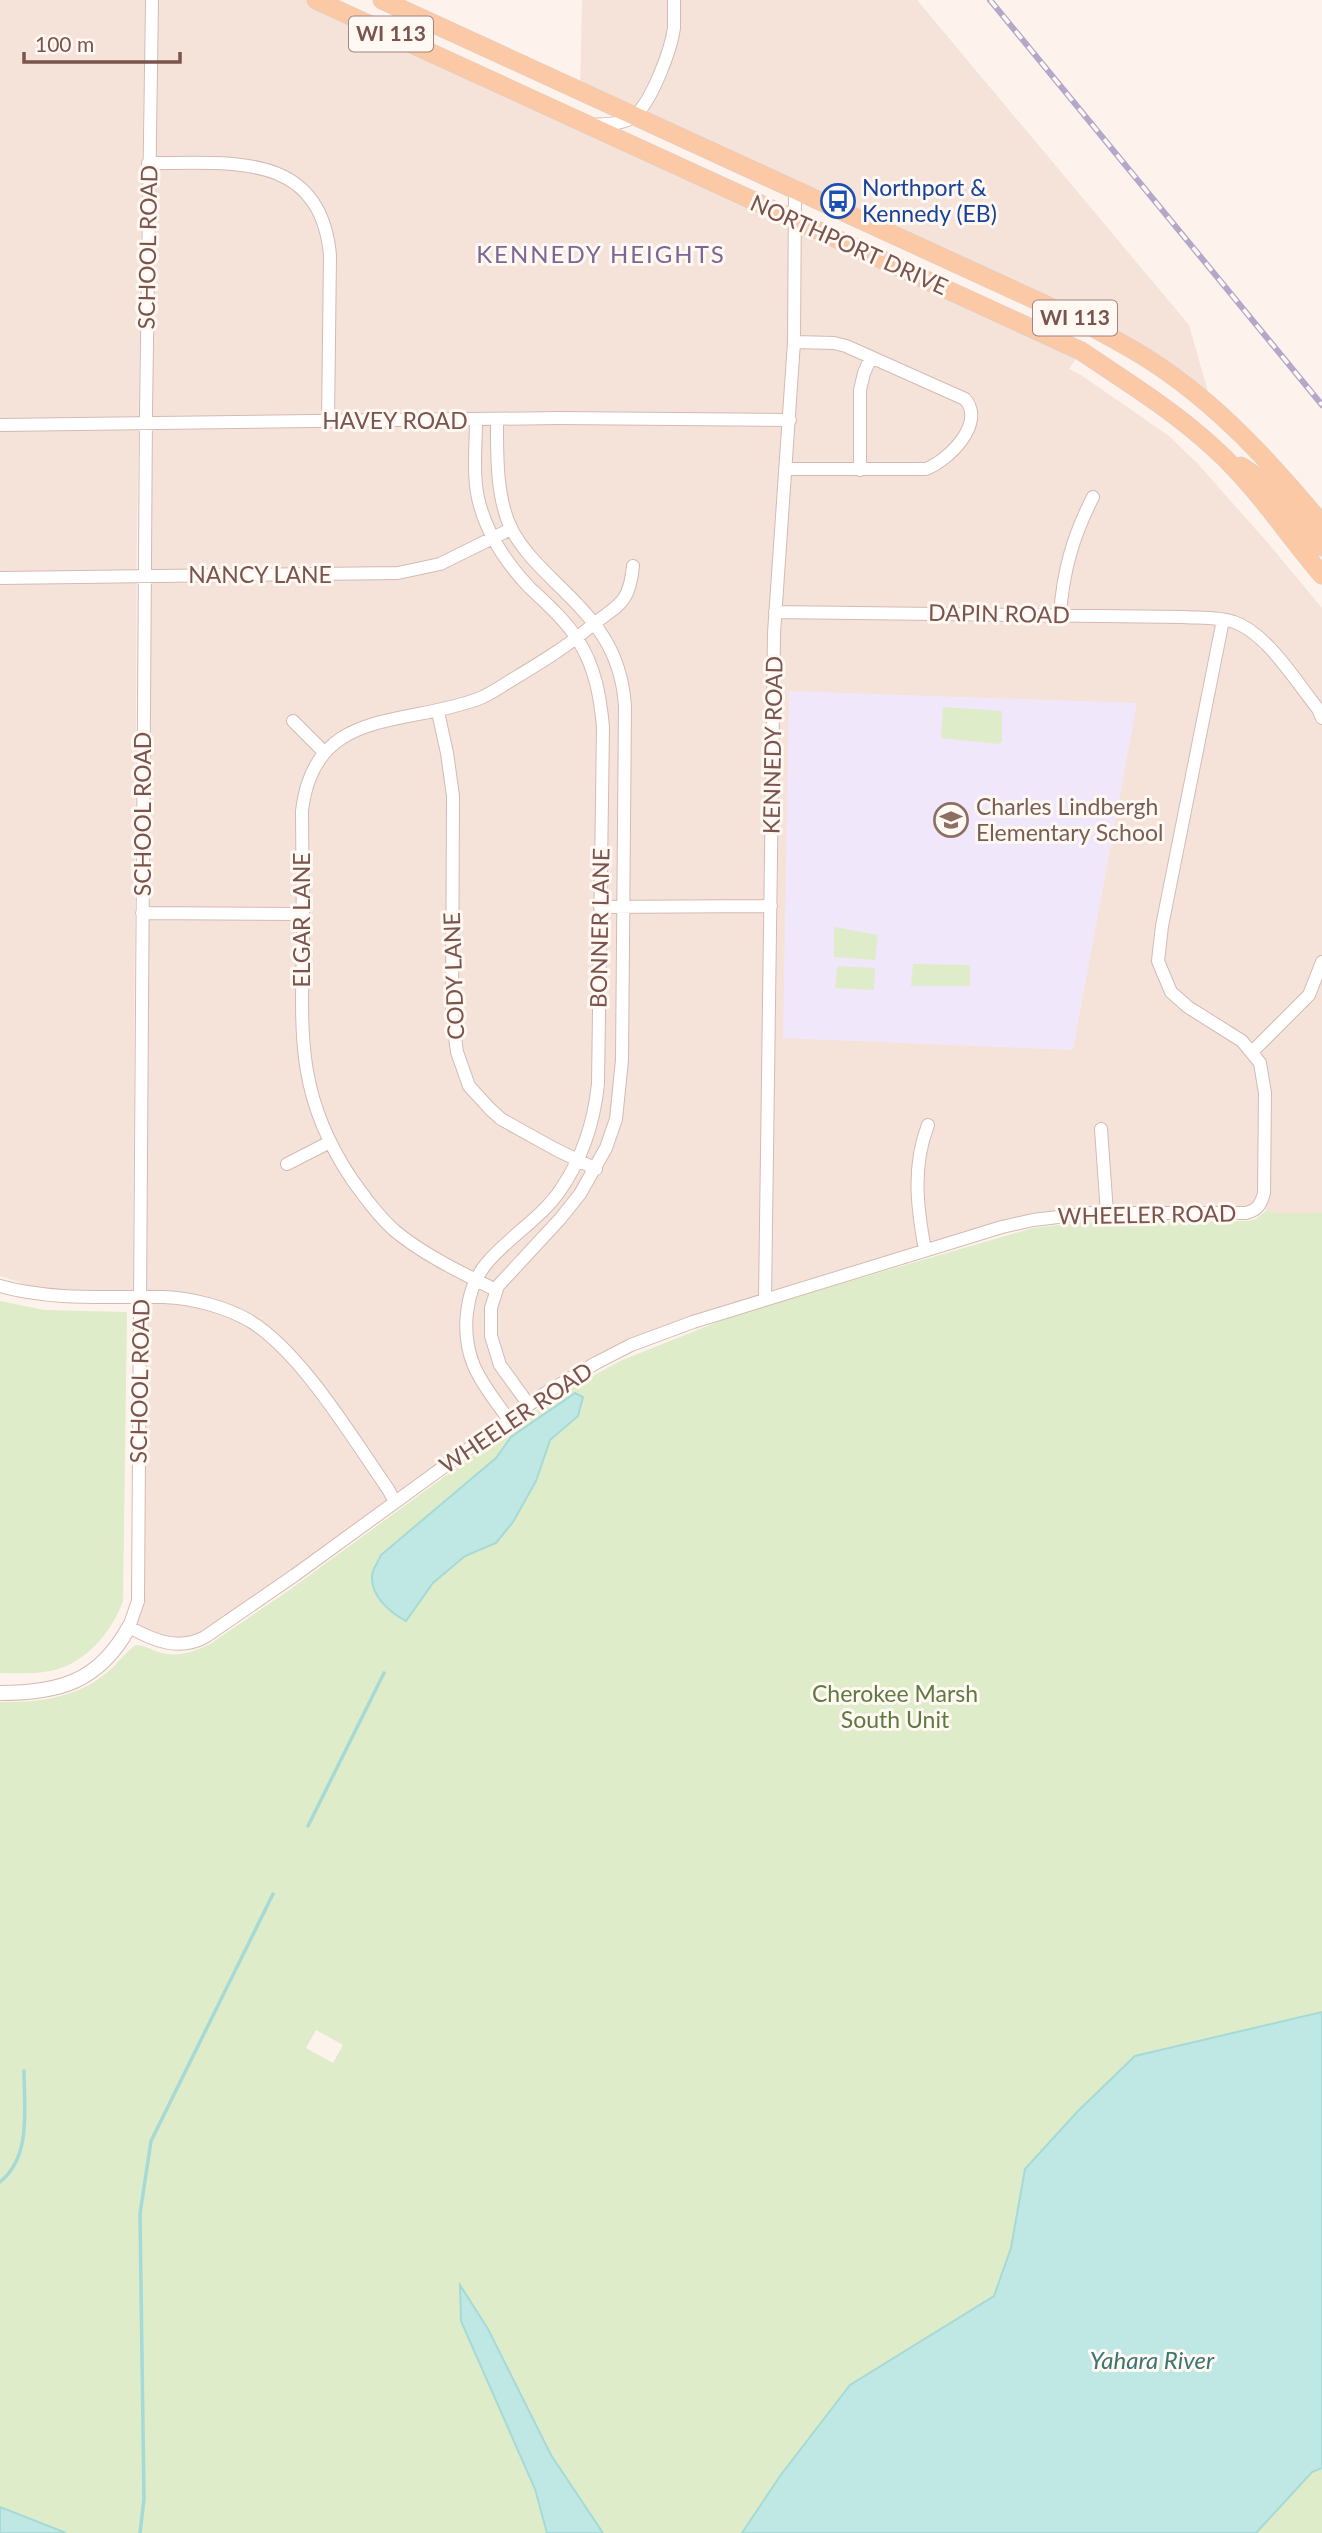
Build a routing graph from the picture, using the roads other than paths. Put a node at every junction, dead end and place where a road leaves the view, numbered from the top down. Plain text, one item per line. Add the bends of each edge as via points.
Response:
1 (152, 0) edge
2 (316, 0) edge
3 (382, 0) edge
4 (674, 0) edge
5 (634, 116) junction
6 (588, 126) junction
7 (148, 163) junction
8 (795, 190) junction
9 (794, 220) junction
10 (794, 342) junction
11 (871, 357) junction
12 (476, 420) junction
13 (497, 420) junction
14 (790, 420) junction
15 (328, 422) junction
16 (146, 423) junction
17 (0, 425) edge
18 (1215, 449) junction
19 (785, 469) junction
20 (860, 470) junction
21 (1093, 497) dead end
22 (1322, 524) edge
23 (511, 529) junction
24 (493, 538) junction
25 (1322, 547) edge
26 (633, 566) dead end
27 (1322, 575) edge
28 (145, 576) junction
29 (0, 578) edge
30 (775, 612) junction
31 (1060, 615) junction
32 (1223, 620) junction
33 (596, 623) junction
34 (577, 639) junction
35 (438, 712) junction
36 (1322, 718) edge
37 (293, 721) dead end
38 (324, 752) junction
39 (622, 906) junction
40 (771, 906) junction
41 (600, 907) junction
42 (142, 914) junction
43 (303, 914) junction
44 (1322, 962) edge
45 (1252, 1052) junction
46 (928, 1125) dead end
47 (1101, 1129) dead end
48 (330, 1142) junction
49 (577, 1160) junction
50 (287, 1164) dead end
51 (596, 1169) junction
52 (1107, 1213) junction
53 (925, 1250) junction
54 (476, 1280) junction
55 (0, 1286) edge
56 (496, 1290) junction
57 (141, 1298) junction
58 (765, 1300) junction
59 (529, 1405) junction
60 (509, 1420) junction
61 (395, 1502) junction
62 (129, 1628) junction
63 (0, 1693) edge

1 - 7 street, SCHOOL ROAD
2 - 6 main road, NORTHPORT DRIVE / WI 113
3 - 5 main road, NORTHPORT DRIVE / WI 113
4 - 5 street via 670,43 645,105
5 - 6 street
5 - 8 main road, NORTHPORT DRIVE / WI 113
6 - 9 main road, NORTHPORT DRIVE / WI 113
7 - 15 street via 259,166 304,190 322,219 330,245
7 - 16 street, SCHOOL ROAD
8 - 9 street, KENNEDY ROAD
8 - 22 main road, NORTHPORT DRIVE / WI 113 via 1080,321 1151,361 1246,438
9 - 10 street, KENNEDY ROAD
9 - 18 main road, NORTHPORT DRIVE / WI 113 via 1081,351
10 - 11 street via 834,343
10 - 14 street, KENNEDY ROAD
11 - 20 street via 860,390
11 - 20 street via 965,398 970,406 970,427 937,465
12 - 13 street, HAVEY ROAD
12 - 15 street, HAVEY ROAD
12 - 24 street, BONNER LANE via 478,496
13 - 14 street, HAVEY ROAD
13 - 23 street, BONNER LANE via 501,492
14 - 19 street, KENNEDY ROAD
15 - 16 street, HAVEY ROAD
16 - 17 street, HAVEY ROAD
16 - 28 street, SCHOOL ROAD
18 - 25 main road via 1269,485
18 - 27 main road, NORTHPORT DRIVE / WI 113 via 1280,520
19 - 20 street
19 - 30 street, KENNEDY ROAD
21 - 31 street via 1071,550
23 - 24 street, NANCY LANE
23 - 33 street, BONNER LANE via 536,562
24 - 28 street, NANCY LANE via 440,564 398,573
24 - 34 street, BONNER LANE via 507,562
26 - 33 street, ELGAR LANE via 629,592
28 - 29 street, NANCY LANE
28 - 42 street, SCHOOL ROAD
30 - 31 street, DAPIN ROAD
30 - 40 street, KENNEDY ROAD
31 - 32 street, DAPIN ROAD
32 - 36 street via 1252,632
32 - 45 street via 1158,961 1171,992
33 - 34 street, ELGAR LANE
33 - 39 street, BONNER LANE via 624,687
34 - 35 street, ELGAR LANE via 481,698
34 - 41 street, BONNER LANE via 596,678 603,727
35 - 38 street, ELGAR LANE via 365,726
35 - 49 street, CODY LANE via 453,796 452,1015 457,1052 470,1086 490,1109
37 - 38 street
38 - 43 street, ELGAR LANE via 305,787
39 - 40 street
39 - 41 street
39 - 51 street, BONNER LANE via 619,1099 607,1149
40 - 58 street, KENNEDY ROAD
41 - 49 street, BONNER LANE via 598,1084 589,1134
42 - 43 street
42 - 57 street, SCHOOL ROAD
43 - 48 street, ELGAR LANE via 303,1051 320,1124
44 - 45 street via 1309,995
45 - 52 street, WHEELER ROAD via 1260,1063 1265,1093 1264,1193 1258,1207 1246,1213
46 - 53 street via 918,1165
47 - 52 street
48 - 50 street
48 - 54 street, ELGAR LANE via 357,1186 393,1229
49 - 51 street, CODY LANE
49 - 54 street, BONNER LANE via 561,1190 485,1264
51 - 56 street, BONNER LANE via 560,1219
52 - 53 street, WHEELER ROAD via 1033,1220
53 - 58 street, WHEELER ROAD
54 - 56 street, ELGAR LANE
54 - 60 street, BONNER LANE via 468,1304 468,1346 485,1386
55 - 57 street via 28,1294
56 - 59 street via 490,1322 496,1354
57 - 61 street via 172,1298 216,1307 252,1322 273,1338 308,1376
57 - 62 street, SCHOOL ROAD via 138,1601
58 - 59 street, WHEELER ROAD via 631,1345
59 - 60 street, WHEELER ROAD
60 - 61 street, WHEELER ROAD
61 - 62 street, WHEELER ROAD via 195,1642 169,1644
62 - 63 street via 108,1658 71,1684

